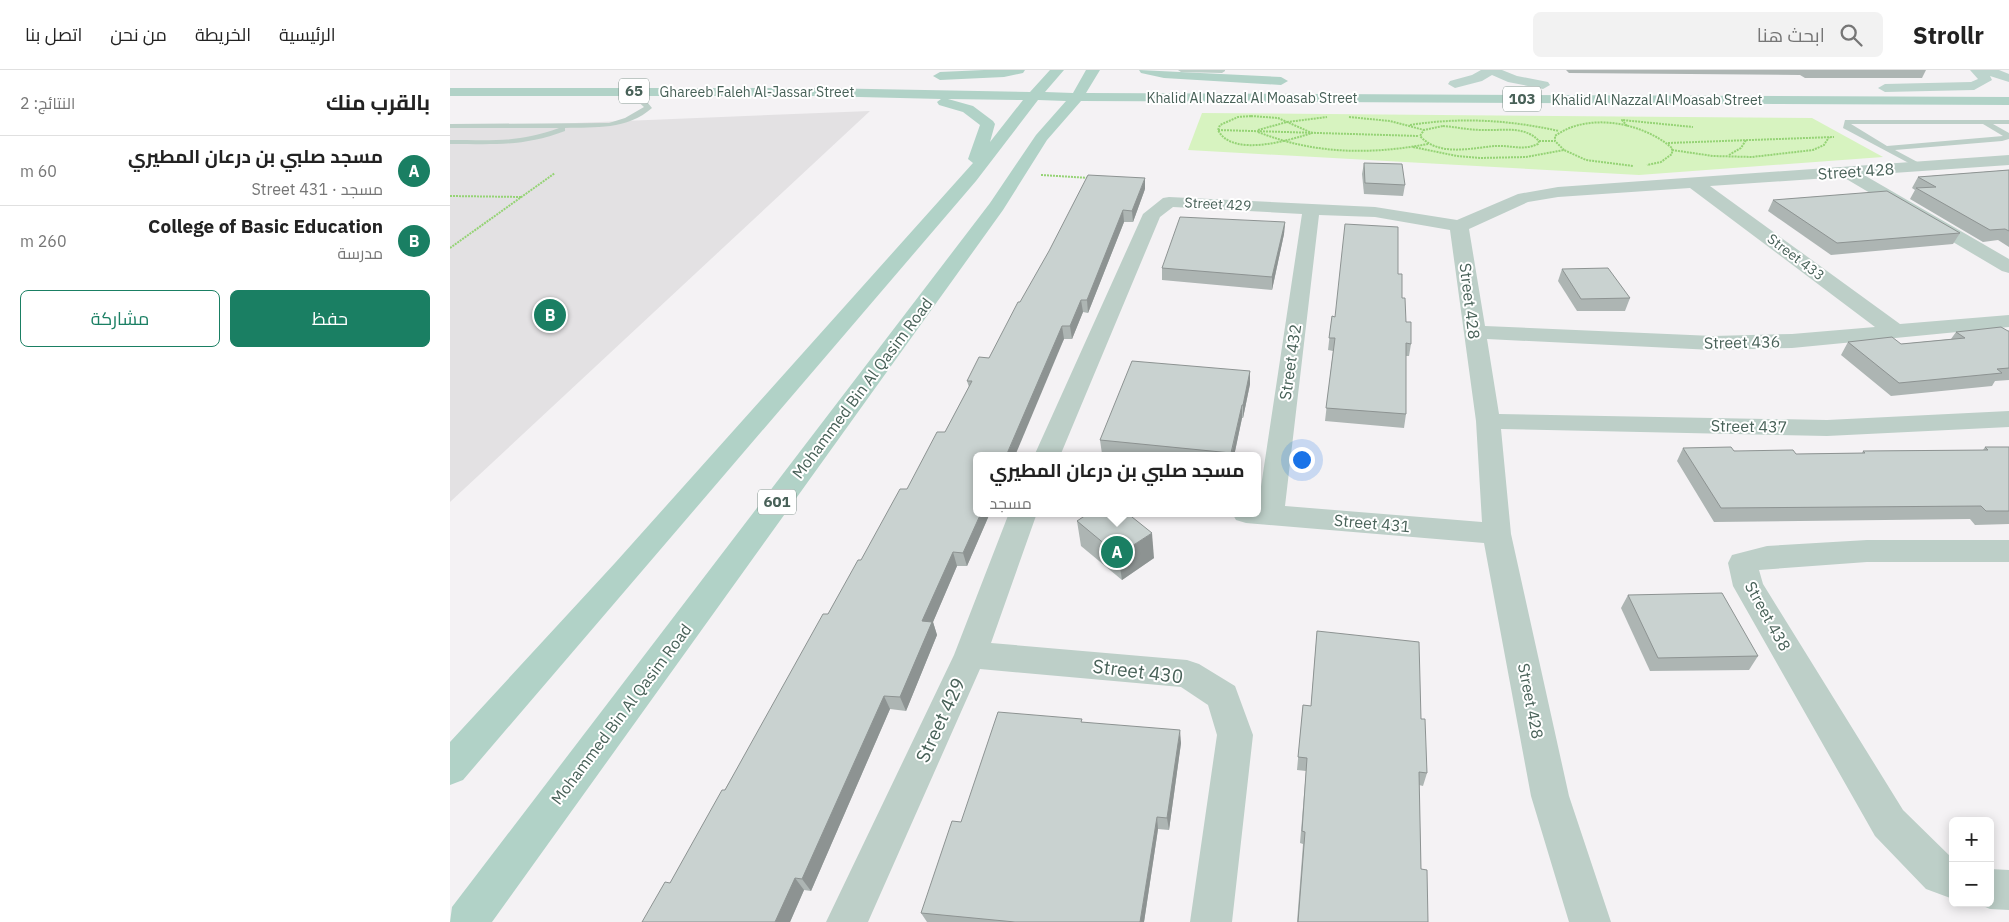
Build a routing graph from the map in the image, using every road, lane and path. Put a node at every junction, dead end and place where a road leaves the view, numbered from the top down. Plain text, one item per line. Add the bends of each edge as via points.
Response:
1 (1018, 70) edge
2 (1146, 70) edge
3 (1181, 70) edge
4 (1491, 70) edge
5 (1977, 70) edge
6 (1986, 70) edge
7 (1222, 71) dead end
8 (478, 78) dead end
9 (2009, 78) edge
10 (450, 79) edge
11 (779, 79) dead end
12 (838, 79) dead end
13 (1135, 82) dead end
14 (1316, 84) dead end
15 (1450, 84) joint
16 (1548, 85) joint
17 (1641, 86) dead end
18 (1064, 88) edge
19 (1885, 88) junction
20 (2009, 89) edge
21 (614, 91) junction
22 (450, 92) edge
23 (818, 92) junction
24 (1268, 98) junction
25 (2009, 102) edge
26 (1104, 111) dead end
27 (1334, 117) dead end
28 (1348, 117) dead end
29 (1287, 122) junction
30 (1984, 122) junction
31 (2009, 122) edge
32 (450, 126) edge
33 (1410, 126) junction
34 (1627, 126) junction
35 (567, 127) junction
36 (1693, 127) dead end
37 (1218, 130) junction
38 (1424, 130) junction
39 (1255, 131) junction
40 (1559, 131) junction
41 (1312, 133) junction
42 (1420, 136) junction
43 (1863, 136) junction
44 (1829, 137) junction
45 (1746, 140) junction
46 (1539, 141) junction
47 (1555, 141) junction
48 (450, 142) edge
49 (1284, 142) junction
50 (1668, 142) junction
51 (1020, 143) dead end
52 (1428, 144) junction
53 (1413, 147) junction
54 (1053, 148) dead end
55 (1886, 148) junction
56 (1564, 150) junction
57 (1672, 150) junction
58 (1726, 157) junction
59 (1717, 160) dead end
60 (2009, 160) edge
61 (1661, 162) junction
62 (1669, 165) dead end
63 (1920, 167) junction
64 (1847, 172) junction
65 (555, 173) dead end
66 (970, 177) junction
67 (1094, 178) edge
68 (1695, 182) junction
69 (1009, 183) junction
70 (450, 196) edge
71 (522, 197) junction
72 (1311, 210) junction
73 (1459, 226) junction
74 (450, 248) edge
75 (2009, 267) edge
76 (2009, 321) edge
77 (1474, 332) junction
78 (1896, 332) junction
79 (2009, 419) edge
80 (1488, 421) junction
81 (1050, 452) edge
82 (1261, 497) edge
83 (1261, 514) edge
84 (1022, 517) edge
85 (1497, 534) junction
86 (2009, 551) edge
87 (970, 655) junction
88 (450, 768) edge
89 (1949, 878) edge
90 (1994, 889) edge
91 (2009, 890) edge
92 (467, 922) edge
93 (847, 922) edge
94 (1210, 922) edge
95 (1590, 922) edge

1 - 18 main road via 979,76 923,78
2 - 13 main road, Khalid Al Nazzal Al Moasab Street via 1164,74 1296,82
3 - 7 lane
4 - 15 street via 1477,78
4 - 16 street via 1513,79
5 - 19 street via 1985,80 1974,86
6 - 9 street
8 - 10 main road
11 - 12 main road, Ghareeb Faleh Al-Jassar Street
14 - 18 main road via 1242,89
15 - 16 main road, Khalid Al Nazzal Al Moasab Street / 103
17 - 19 main road, Khalid Al Nazzal Al Moasab Street
18 - 23 main road, Ghareeb Faleh Al-Jassar Street / 65
18 - 24 main road, Khalid Al Nazzal Al Moasab Street / 103
18 - 51 main road
18 - 66 main road
18 - 69 main road, Mohammed Bin Al Qasim Road / 601 via 1041,138
19 - 20 main road, Khalid Al Nazzal Al Moasab Street
21 - 22 main road, Ghareeb Faleh Al-Jassar Street / 65
21 - 23 main road, Ghareeb Faleh Al-Jassar Street / 65
21 - 35 lane via 638,96 648,108 628,120 609,125
23 - 66 main road via 942,102 962,106 980,115 988,124
24 - 25 main road, Khalid Al Nazzal Al Moasab Street / 103
24 - 26 main road via 1148,103
27 - 29 path
28 - 33 path
29 - 37 path via 1265,116 1244,116 1227,121
29 - 39 path
29 - 41 path
30 - 31 lane
30 - 43 lane via 1848,122 1846,126
30 - 55 lane via 2009,136
32 - 35 lane
33 - 38 path
33 - 40 path via 1447,119 1492,119
34 - 36 path via 1622,120
34 - 40 path via 1580,124
34 - 50 path
35 - 48 lane via 518,142
37 - 39 path
37 - 49 path via 1221,136 1241,144
38 - 42 path
38 - 46 path via 1443,126 1514,130 1530,133
39 - 41 path
39 - 49 path
40 - 47 path
41 - 42 path
41 - 49 path
42 - 52 path
43 - 44 path
43 - 55 lane
44 - 45 path
44 - 58 path via 1824,145 1813,150
45 - 50 path
45 - 58 path via 1741,148
46 - 47 path
46 - 52 path via 1533,147 1516,148 1476,149
47 - 56 path
49 - 53 path via 1348,152
50 - 57 path
52 - 53 path
53 - 56 path via 1480,158 1526,157
54 - 69 main road
55 - 63 lane
56 - 61 path via 1586,160 1617,166
57 - 58 path
57 - 61 path via 1672,154
58 - 59 path
60 - 63 street, Street 428
61 - 62 path
63 - 64 street, Street 428
64 - 68 street, Street 428
64 - 75 street
65 - 71 path
66 - 88 main road via 633,564
67 - 69 path
68 - 73 street, Street 428 via 1524,198
68 - 78 street, Street 433
69 - 92 main road, Mohammed Bin Al Qasim Road / 601
70 - 71 path
71 - 74 path
72 - 73 street, Street 429 via 1375,212
72 - 81 street, Street 429 via 1169,202 1152,214
72 - 82 street, Street 432
73 - 77 street, Street 428
76 - 78 street, Street 436
77 - 78 street, Street 436 via 1713,344
77 - 80 street, Street 428
79 - 80 street, Street 437 via 1827,428
80 - 85 street, Street 428
83 - 85 street, Street 431
84 - 87 street, Street 429
85 - 95 street, Street 428 via 1550,796
86 - 89 street, Street 438 via 1867,551 1767,557 1743,563 1748,586 1889,823 1940,875
87 - 93 street, Street 429
87 - 94 street, Street 430 via 1187,674 1223,696 1235,735
90 - 91 street

